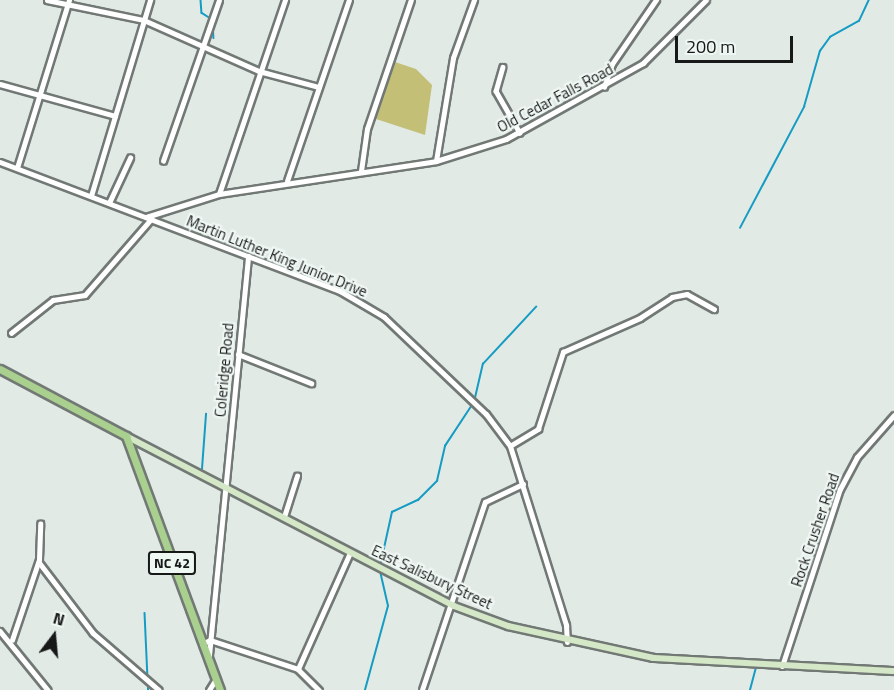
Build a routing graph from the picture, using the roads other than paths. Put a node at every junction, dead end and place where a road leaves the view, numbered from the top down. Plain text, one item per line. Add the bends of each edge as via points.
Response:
1 (47, 0) edge
2 (69, 0) edge
3 (150, 0) edge
4 (219, 0) edge
5 (285, 0) edge
6 (349, 0) edge
7 (411, 0) edge
8 (474, 0) edge
9 (656, 0) edge
10 (706, 0) edge
11 (67, 6) junction
12 (144, 20) junction
13 (204, 47) junction
14 (503, 67) dead end
15 (259, 71) junction
16 (0, 84) edge
17 (319, 87) junction
18 (604, 87) junction
19 (40, 94) junction
20 (115, 116) junction
21 (520, 133) junction
22 (130, 158) dead end
23 (162, 161) dead end
24 (436, 161) junction
25 (0, 162) edge
26 (17, 168) junction
27 (361, 171) junction
28 (287, 181) junction
29 (219, 194) junction
30 (91, 196) junction
31 (109, 203) junction
32 (148, 218) junction
33 (248, 256) junction
34 (714, 309) dead end
35 (11, 333) dead end
36 (238, 354) junction
37 (0, 369) edge
38 (311, 383) dead end
39 (894, 415) edge
40 (126, 436) junction
41 (510, 446) junction
42 (297, 476) dead end
43 (523, 484) junction
44 (225, 486) junction
45 (284, 518) junction
46 (40, 524) dead end
47 (350, 553) junction
48 (39, 562) junction
49 (454, 606) junction
50 (0, 631) edge
51 (12, 640) junction
52 (210, 640) junction
53 (567, 642) junction
54 (202, 644) junction
55 (208, 662) junction
56 (782, 666) junction
57 (298, 669) junction
58 (894, 671) edge
59 (216, 679) junction
60 (48, 690) edge
61 (159, 690) edge
62 (209, 690) edge
63 (220, 690) edge
64 (319, 690) edge
65 (422, 690) edge

1 - 11 street
2 - 11 street
3 - 12 street
4 - 13 street
5 - 15 street
6 - 17 street
7 - 27 street via 367,129
8 - 24 street via 453,58
9 - 18 street via 612,64
10 - 18 street, Old Cedar Falls Road via 652,57
11 - 12 street
11 - 19 street
12 - 13 street
12 - 20 street
13 - 15 street
13 - 23 street
14 - 21 street via 496,91
15 - 17 street
15 - 29 street
16 - 19 street
17 - 28 street
18 - 21 street, Old Cedar Falls Road
19 - 20 street
19 - 26 street
20 - 30 street
21 - 24 street, Old Cedar Falls Road
22 - 31 street
24 - 27 street, Old Cedar Falls Road
25 - 26 street, Martin Luther King Junior Drive
26 - 30 street, Martin Luther King Junior Drive
27 - 28 street, Old Cedar Falls Road
28 - 29 street, Old Cedar Falls Road
29 - 32 street, Old Cedar Falls Road
30 - 31 street, Martin Luther King Junior Drive
31 - 32 street, Martin Luther King Junior Drive
32 - 33 street, Martin Luther King Junior Drive
32 - 35 street via 85,296 53,300
33 - 36 street, Coleridge Road
33 - 41 street, Martin Luther King Junior Drive via 340,291 378,312 486,414
34 - 41 street via 687,294 672,297 640,318 563,352 538,429
36 - 38 street
36 - 44 street, Coleridge Road
37 - 40 main road, East Salisbury Street
39 - 56 street, Rock Crusher Road via 857,457 840,489
40 - 44 main road, East Salisbury Street
40 - 54 main road, NC 42
41 - 43 street, Martin Luther King Junior Drive
42 - 45 street
43 - 49 street via 486,502
43 - 53 street, Martin Luther King Junior Drive via 566,625
44 - 45 main road, East Salisbury Street
44 - 52 street, Coleridge Road
45 - 47 main road, East Salisbury Street
46 - 48 street
47 - 49 main road, East Salisbury Street
47 - 57 street
48 - 51 street
48 - 61 street via 100,640
49 - 53 main road, East Salisbury Street
49 - 65 street
50 - 51 street
51 - 60 street
52 - 54 street
52 - 55 street, Coleridge Road
52 - 57 street
53 - 56 main road, East Salisbury Street via 653,658
54 - 55 main road, NC 42
55 - 59 main road, NC 42
56 - 58 main road, East Salisbury Street
57 - 64 street
59 - 62 street
59 - 63 main road, NC 42

